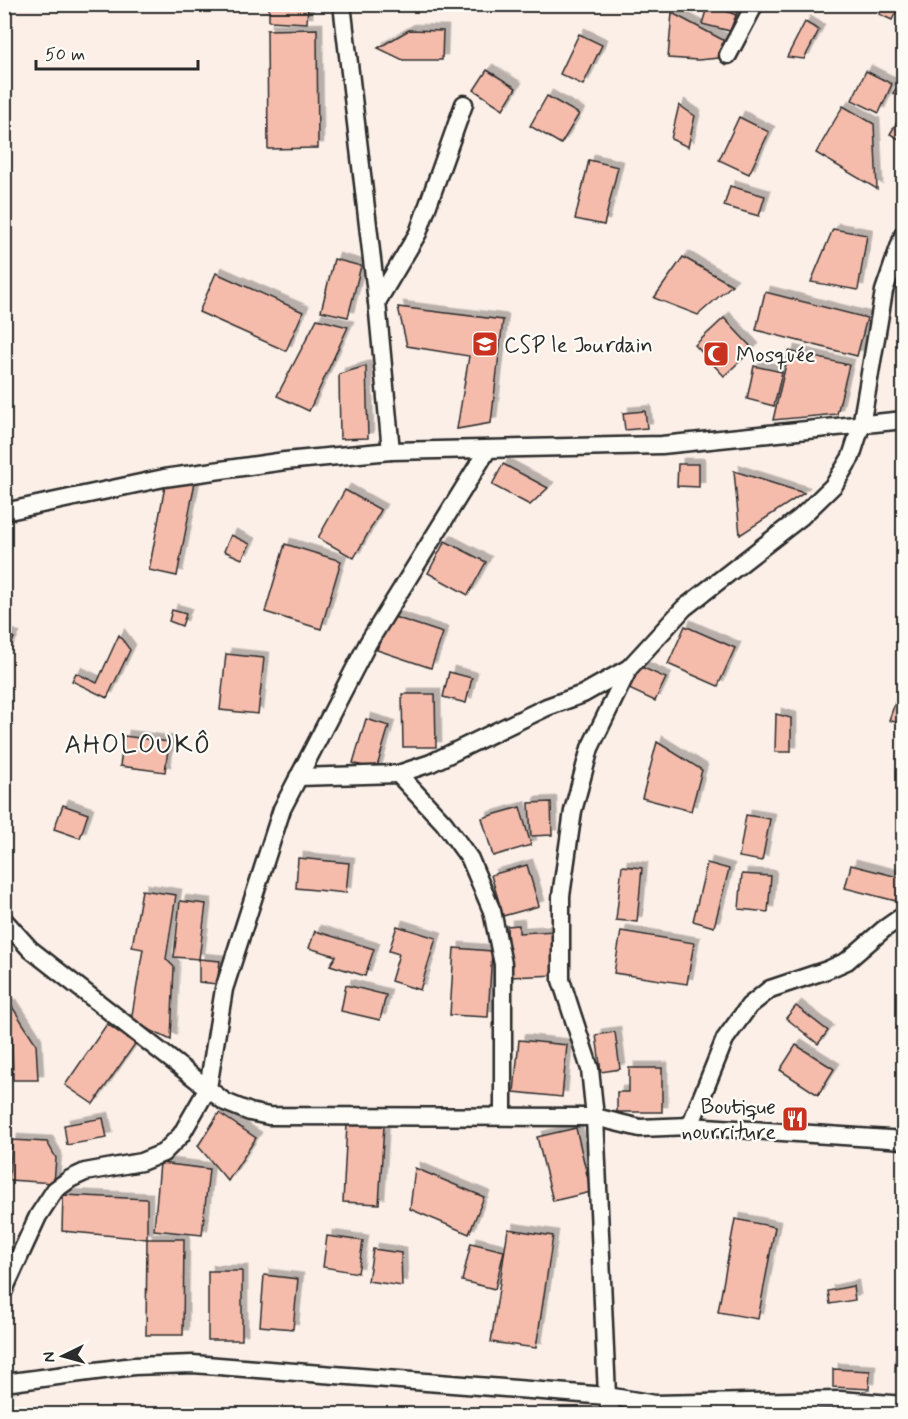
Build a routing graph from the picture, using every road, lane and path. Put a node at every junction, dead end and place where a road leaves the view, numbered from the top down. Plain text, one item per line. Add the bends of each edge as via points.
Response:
1 (342, 4) edge
2 (755, 4) edge
3 (728, 55) dead end
4 (464, 104) dead end
5 (903, 233) edge
6 (377, 302) junction
7 (903, 420) edge
8 (861, 426) junction
9 (488, 449) junction
10 (391, 451) junction
11 (4, 512) edge
12 (629, 668) junction
13 (398, 774) junction
14 (298, 777) junction
15 (903, 915) edge
16 (4, 920) edge
17 (208, 1088) junction
18 (503, 1116) junction
19 (595, 1117) junction
20 (690, 1126) junction
21 (903, 1140) edge
22 (4, 1290) edge
23 (4, 1383) edge
24 (607, 1396) junction
25 (903, 1405) edge
26 (651, 1409) edge
27 (612, 1414) edge

1 - 6 street
2 - 3 street
4 - 6 street via 418,233
5 - 8 street via 884,291
6 - 10 street
7 - 8 street
8 - 9 street via 662,445
8 - 12 street via 851,457 834,485 801,517 684,608
9 - 10 street
9 - 14 street via 368,643
10 - 11 street via 164,478
12 - 13 street via 584,694
12 - 19 street via 590,748 573,811 561,896 561,980 590,1069
13 - 14 street
13 - 18 street via 444,823 470,859 492,911 503,964
14 - 17 street via 282,809 224,989
15 - 20 street via 848,961 770,989 749,1006 725,1039
16 - 17 street via 30,949
17 - 18 street via 225,1102 269,1116
17 - 22 street via 181,1135 164,1153 141,1162 85,1172 55,1190 38,1216
18 - 19 street
19 - 20 street via 640,1128
19 - 24 street
20 - 21 street
23 - 24 street via 134,1366 194,1364
24 - 26 street
24 - 27 street
25 - 26 street via 840,1400

